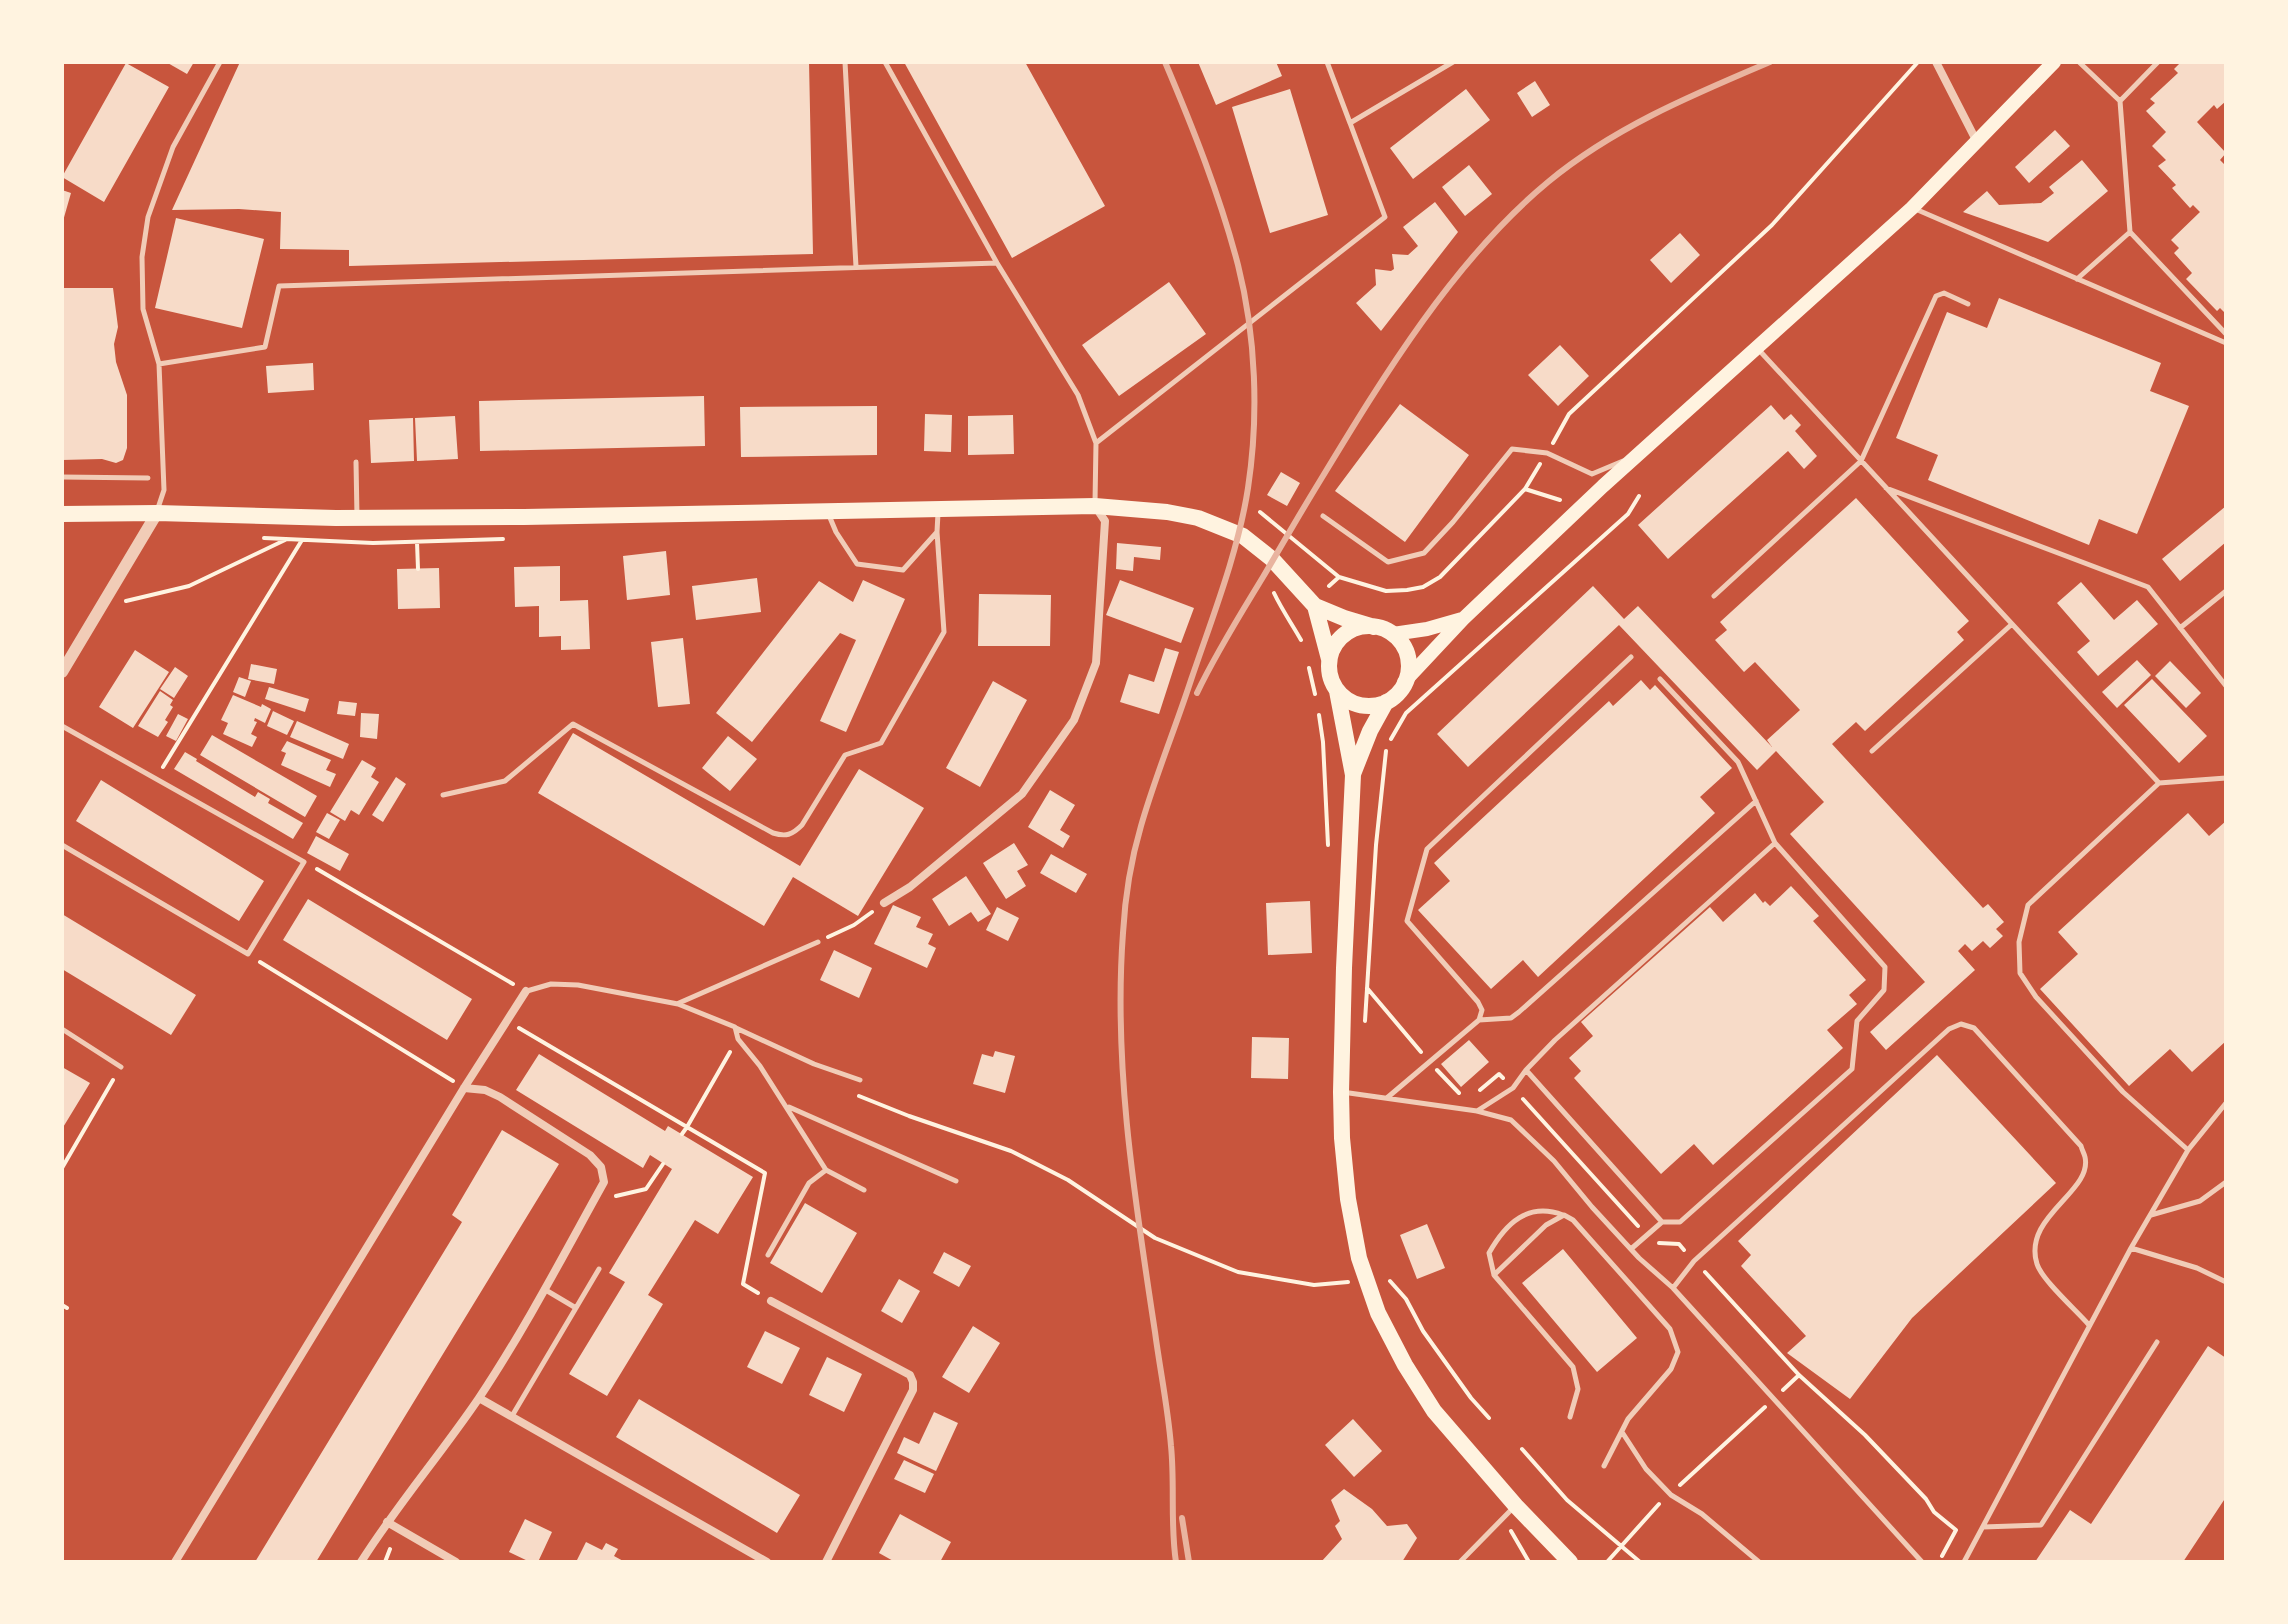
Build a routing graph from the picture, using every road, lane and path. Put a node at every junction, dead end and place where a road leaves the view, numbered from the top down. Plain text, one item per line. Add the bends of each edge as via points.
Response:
1 (220, 62) edge
2 (845, 62) edge
3 (885, 62) edge
4 (1327, 62) edge
5 (1453, 62) edge
6 (1918, 62) edge
7 (1936, 62) edge
8 (2054, 62) edge
9 (2079, 62) edge
10 (2158, 62) edge
11 (2120, 101) junction
12 (1350, 123) junction
13 (1977, 142) junction
14 (1912, 208) junction
15 (2130, 232) junction
16 (997, 263) junction
17 (856, 267) junction
18 (2077, 279) junction
19 (1968, 304) dead end
20 (2226, 334) edge
21 (2226, 343) edge
22 (1757, 348) junction
23 (159, 364) junction
24 (1096, 443) junction
25 (1547, 453) junction
26 (1638, 455) junction
27 (1861, 461) junction
28 (356, 462) dead end
29 (62, 477) edge
30 (148, 478) dead end
31 (1885, 488) junction
32 (1560, 500) dead end
33 (1095, 506) junction
34 (938, 508) junction
35 (828, 512) junction
36 (1260, 512) dead end
37 (157, 513) junction
38 (62, 514) edge
39 (1323, 516) dead end
40 (357, 517) junction
41 (937, 532) junction
42 (258, 538) dead end
43 (287, 539) junction
44 (510, 539) dead end
45 (302, 540) junction
46 (417, 542) junction
47 (418, 569) dead end
48 (1271, 586) dead end
49 (1329, 586) dead end
50 (2226, 591) edge
51 (1714, 596) dead end
52 (112, 605) dead end
53 (1315, 606) junction
54 (1296, 613) dead end
55 (1289, 618) junction
56 (1463, 619) junction
57 (2012, 624) junction
58 (1374, 627) junction
59 (2180, 628) junction
60 (1393, 634) junction
61 (1304, 645) dead end
62 (1631, 657) dead end
63 (1307, 659) dead end
64 (1329, 659) junction
65 (62, 672) edge
66 (1660, 679) dead end
67 (1404, 682) junction
68 (2226, 686) edge
69 (1337, 691) junction
70 (1316, 701) dead end
71 (1386, 702) junction
72 (1319, 714) dead end
73 (62, 726) edge
74 (1872, 751) dead end
75 (1353, 775) junction
76 (2226, 777) edge
77 (156, 779) junction
78 (2159, 783) junction
79 (443, 795) dead end
80 (1756, 801) junction
81 (1775, 843) junction
82 (62, 845) edge
83 (1327, 859) dead end
84 (304, 862) junction
85 (884, 903) joint
86 (818, 942) joint
87 (248, 954) junction
88 (526, 991) junction
89 (678, 1004) junction
90 (1479, 1020) junction
91 (507, 1021) junction
92 (735, 1027) junction
93 (62, 1029) edge
94 (738, 1039) junction
95 (121, 1067) joint
96 (1526, 1070) junction
97 (860, 1080) dead end
98 (464, 1088) junction
99 (1341, 1092) junction
100 (855, 1095) dead end
101 (1387, 1098) junction
102 (2226, 1103) edge
103 (786, 1106) junction
104 (1477, 1111) junction
105 (687, 1127) junction
106 (682, 1134) dead end
107 (2188, 1150) junction
108 (62, 1168) edge
109 (826, 1170) junction
110 (956, 1181) dead end
111 (2226, 1182) edge
112 (864, 1190) dead end
113 (1564, 1215) junction
114 (2150, 1215) junction
115 (1662, 1222) junction
116 (1654, 1243) dead end
117 (2131, 1248) junction
118 (1631, 1249) junction
119 (1686, 1252) dead end
120 (768, 1255) dead end
121 (599, 1269) dead end
122 (1702, 1269) dead end
123 (1494, 1275) junction
124 (1353, 1282) dead end
125 (2226, 1282) edge
126 (1673, 1288) junction
127 (544, 1289) junction
128 (771, 1301) joint
129 (576, 1308) junction
130 (2089, 1325) junction
131 (2157, 1342) dead end
132 (479, 1398) junction
133 (1765, 1406) dead end
134 (511, 1417) junction
135 (1570, 1417) dead end
136 (1622, 1431) junction
137 (1522, 1449) dead end
138 (1604, 1466) dead end
139 (1678, 1486) dead end
140 (1659, 1504) dead end
141 (1516, 1506) junction
142 (1503, 1518) junction
143 (387, 1522) junction
144 (1982, 1527) junction
145 (1620, 1546) junction
146 (1916, 1555) junction
147 (1942, 1556) dead end
148 (1459, 1561) edge
149 (175, 1562) edge
150 (361, 1562) edge
151 (456, 1562) edge
152 (767, 1562) edge
153 (826, 1562) edge
154 (1529, 1562) edge
155 (1570, 1562) edge
156 (1607, 1562) edge
157 (1640, 1562) edge
158 (1759, 1562) edge
159 (1907, 1562) edge
160 (1922, 1562) edge
161 (1964, 1562) edge

1 - 23 lane via 173,147 148,217 143,309
2 - 17 lane
3 - 16 lane
4 - 12 lane
5 - 12 lane
6 - 25 path via 1772,225 1569,414
7 - 13 street
8 - 13 main road
9 - 11 lane
10 - 11 lane
11 - 15 lane
12 - 24 lane via 1385,217
13 - 14 main road
14 - 18 lane
14 - 22 main road
15 - 18 lane
15 - 20 lane
16 - 17 lane
16 - 24 lane via 1078,395
17 - 23 lane via 279,286 265,347
18 - 21 lane
19 - 27 lane via 1944,293 1936,296
22 - 26 main road
22 - 27 lane
23 - 37 lane via 164,490
24 - 33 lane
25 - 26 lane via 1592,474
25 - 32 path via 1525,489
25 - 39 lane via 1512,449 1424,553 1388,562
26 - 56 main road
27 - 31 lane
27 - 51 lane
28 - 40 lane
29 - 30 lane
31 - 57 lane
31 - 59 lane via 2148,587
33 - 34 main road
33 - 53 main road via 1198,518 1243,536
33 - 85 street via 1105,521 1096,663 1074,720 1022,794
34 - 35 main road
34 - 41 lane
35 - 40 main road
35 - 41 lane via 857,564 903,570
36 - 49 path via 1339,577
37 - 38 main road
37 - 40 main road
37 - 65 street
41 - 79 lane via 944,632 881,743 845,755 794,833 773,833 573,724 505,781
42 - 43 path
43 - 45 path
43 - 52 path via 189,586
44 - 46 path
45 - 46 path
45 - 77 path
46 - 47 path
48 - 55 path
50 - 59 lane
53 - 58 main road
53 - 64 main road
54 - 55 path
55 - 61 path
56 - 60 main road
56 - 67 main road
57 - 74 lane
57 - 78 lane
58 - 60 main road
58 - 64 main road via 1345,635
59 - 68 lane
60 - 67 main road via 1408,656
62 - 90 lane via 1427,849 1407,921 1478,1002
63 - 70 path
64 - 69 main road
66 - 80 lane via 1738,762
67 - 71 main road
69 - 71 main road via 1359,704
69 - 75 main road
71 - 75 main road
72 - 83 path
73 - 77 lane
75 - 99 main road
76 - 78 lane
77 - 84 lane
78 - 107 lane via 2028,905 2019,942 2020,973 2123,1092
80 - 81 lane
80 - 90 lane via 1519,1012 1511,1018
81 - 96 lane
81 - 115 lane via 1885,967 1884,990 1857,1021 1852,1069 1680,1222
82 - 87 lane
84 - 87 lane
84 - 88 path
85 - 86 path
86 - 89 lane
87 - 98 path
88 - 89 lane via 551,984 578,985
88 - 91 street
89 - 92 lane
90 - 101 lane
91 - 98 street
91 - 105 path
92 - 94 lane
92 - 97 lane
93 - 95 lane
94 - 103 lane
94 - 105 path
95 - 108 path
96 - 104 lane via 1513,1088
96 - 115 lane
98 - 127 street via 500,1097 590,1155 604,1174
98 - 149 street
99 - 101 lane
99 - 141 main road via 1348,1199 1359,1258 1378,1313 1434,1411
100 - 124 path via 1011,1151 1068,1180 1155,1238 1238,1272 1314,1285
101 - 104 lane
102 - 107 lane
103 - 109 lane
103 - 110 lane
104 - 118 lane via 1511,1120
105 - 106 path
105 - 128 path via 765,1173 743,1284
107 - 114 lane
109 - 112 lane
109 - 120 lane via 809,1183
111 - 114 lane via 2200,1201
113 - 123 lane via 1546,1225
113 - 123 lane via 1547,1209 1509,1225 1489,1253
113 - 136 lane via 1670,1329 1678,1352 1671,1369
114 - 117 lane
115 - 118 lane
116 - 119 path via 1679,1244
117 - 125 lane
117 - 130 lane
118 - 126 lane
121 - 129 lane
122 - 147 path via 1799,1375 1956,1530
123 - 135 lane via 1573,1367 1578,1389
126 - 130 lane via 1704,1252 1949,1029 1961,1024 1974,1028 2081,1146 2086,1160 2081,1178 2042,1226 2035,1244 2044,1276
126 - 146 lane
127 - 129 lane
127 - 132 street
128 - 153 street via 910,1375 913,1382
129 - 134 lane
130 - 144 lane
131 - 144 lane via 2041,1525
132 - 134 street
132 - 143 street
133 - 139 path
134 - 152 street
136 - 138 lane
136 - 158 lane via 1646,1469 1671,1495
137 - 145 path via 1567,1500
140 - 145 path
141 - 142 lane
141 - 155 main road
142 - 148 lane
142 - 154 path
143 - 150 street
143 - 151 street
144 - 161 lane
145 - 156 path
145 - 157 path
146 - 159 lane
146 - 160 lane

